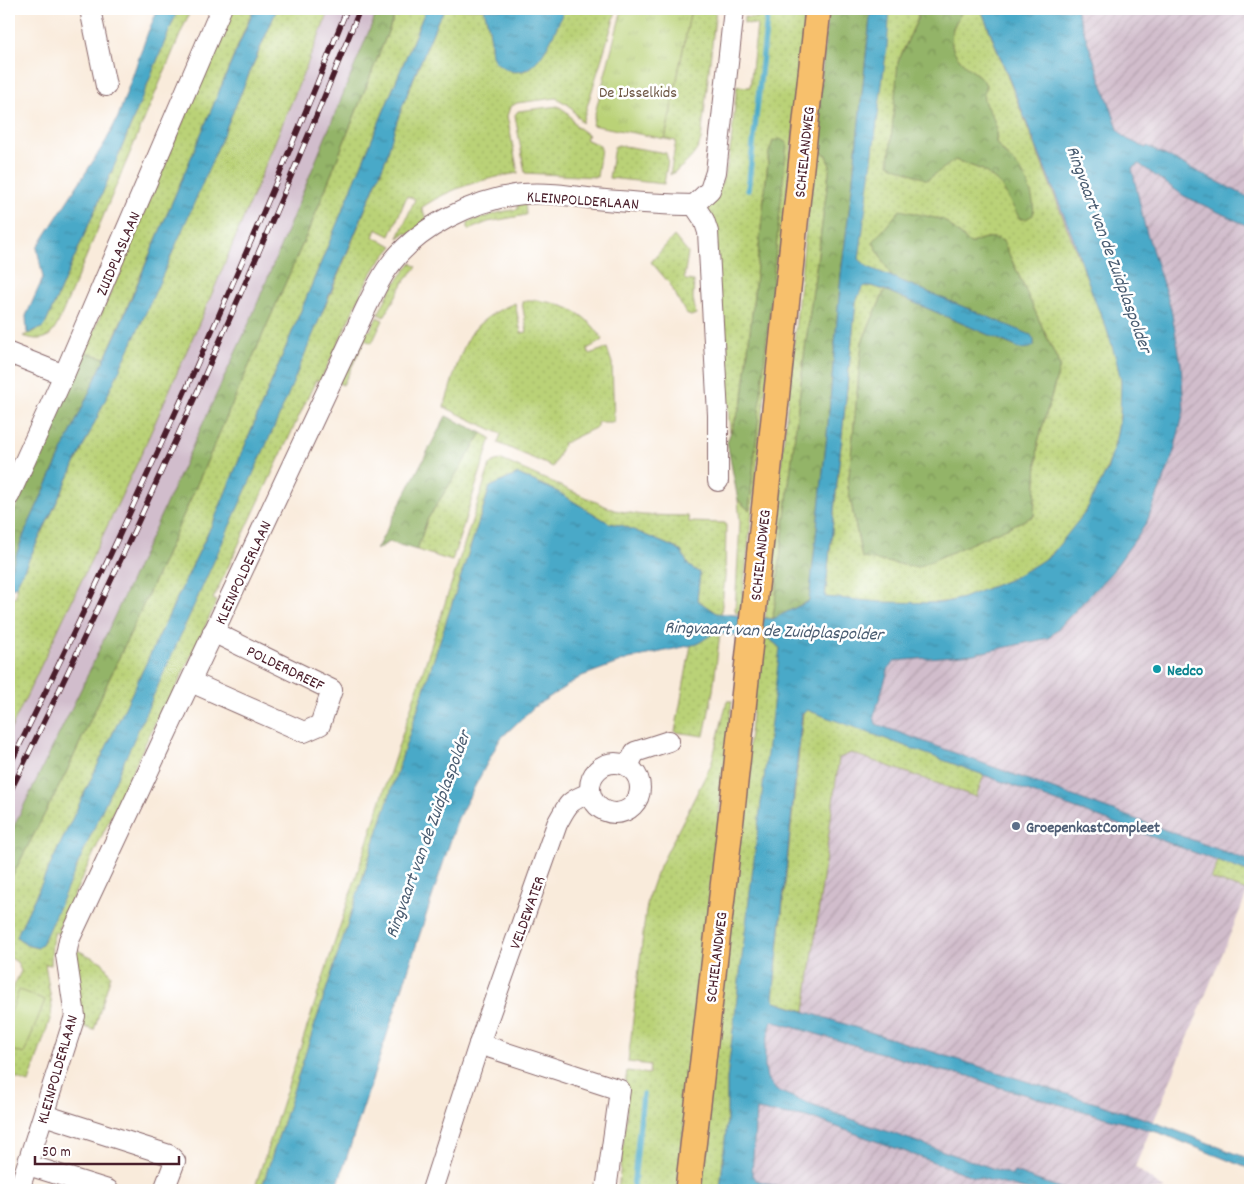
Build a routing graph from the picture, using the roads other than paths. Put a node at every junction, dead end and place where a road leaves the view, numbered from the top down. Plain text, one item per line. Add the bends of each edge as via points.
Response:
1 (90, 9) edge
2 (221, 9) edge
3 (734, 9) edge
4 (818, 9) edge
5 (106, 86) dead end
6 (694, 204) junction
7 (9, 353) edge
8 (64, 375) junction
9 (718, 481) dead end
10 (9, 496) edge
11 (213, 632) junction
12 (191, 682) junction
13 (669, 741) dead end
14 (628, 766) junction
15 (590, 792) junction
16 (479, 1044) junction
17 (44, 1115) junction
18 (28, 1165) junction
19 (19, 1190) edge
20 (108, 1190) edge
21 (164, 1190) edge
22 (432, 1190) edge
23 (606, 1190) edge
24 (688, 1190) edge

1 - 5 street
2 - 8 street, ZUIDPLASLAAN
3 - 6 street via 716,172 710,190
4 - 24 main road, SCHIELANDWEG
6 - 9 street via 708,232 718,415
6 - 11 street, KLEINPOLDERLAAN via 665,205 524,194 489,200 451,215 406,249 387,268 365,310
7 - 8 street
8 - 10 street, ZUIDPLASLAAN
11 - 12 street, KLEINPOLDERLAAN
11 - 12 street, POLDERDREEF via 332,690 320,725 304,732
12 - 17 street, KLEINPOLDERLAAN via 69,940 66,955 75,1016
13 - 14 street via 635,752
14 - 15 street via 606,764 593,776
14 - 15 street via 638,776 641,785 636,804 628,810 619,813 600,808
15 - 16 street, VELDEWATER via 574,799 557,824
16 - 22 street, VELDEWATER
16 - 23 street via 620,1090
17 - 18 street, KLEINPOLDERLAAN
17 - 21 street via 169,1155 175,1161
18 - 19 street, KLEINPOLDERLAAN
18 - 20 street

